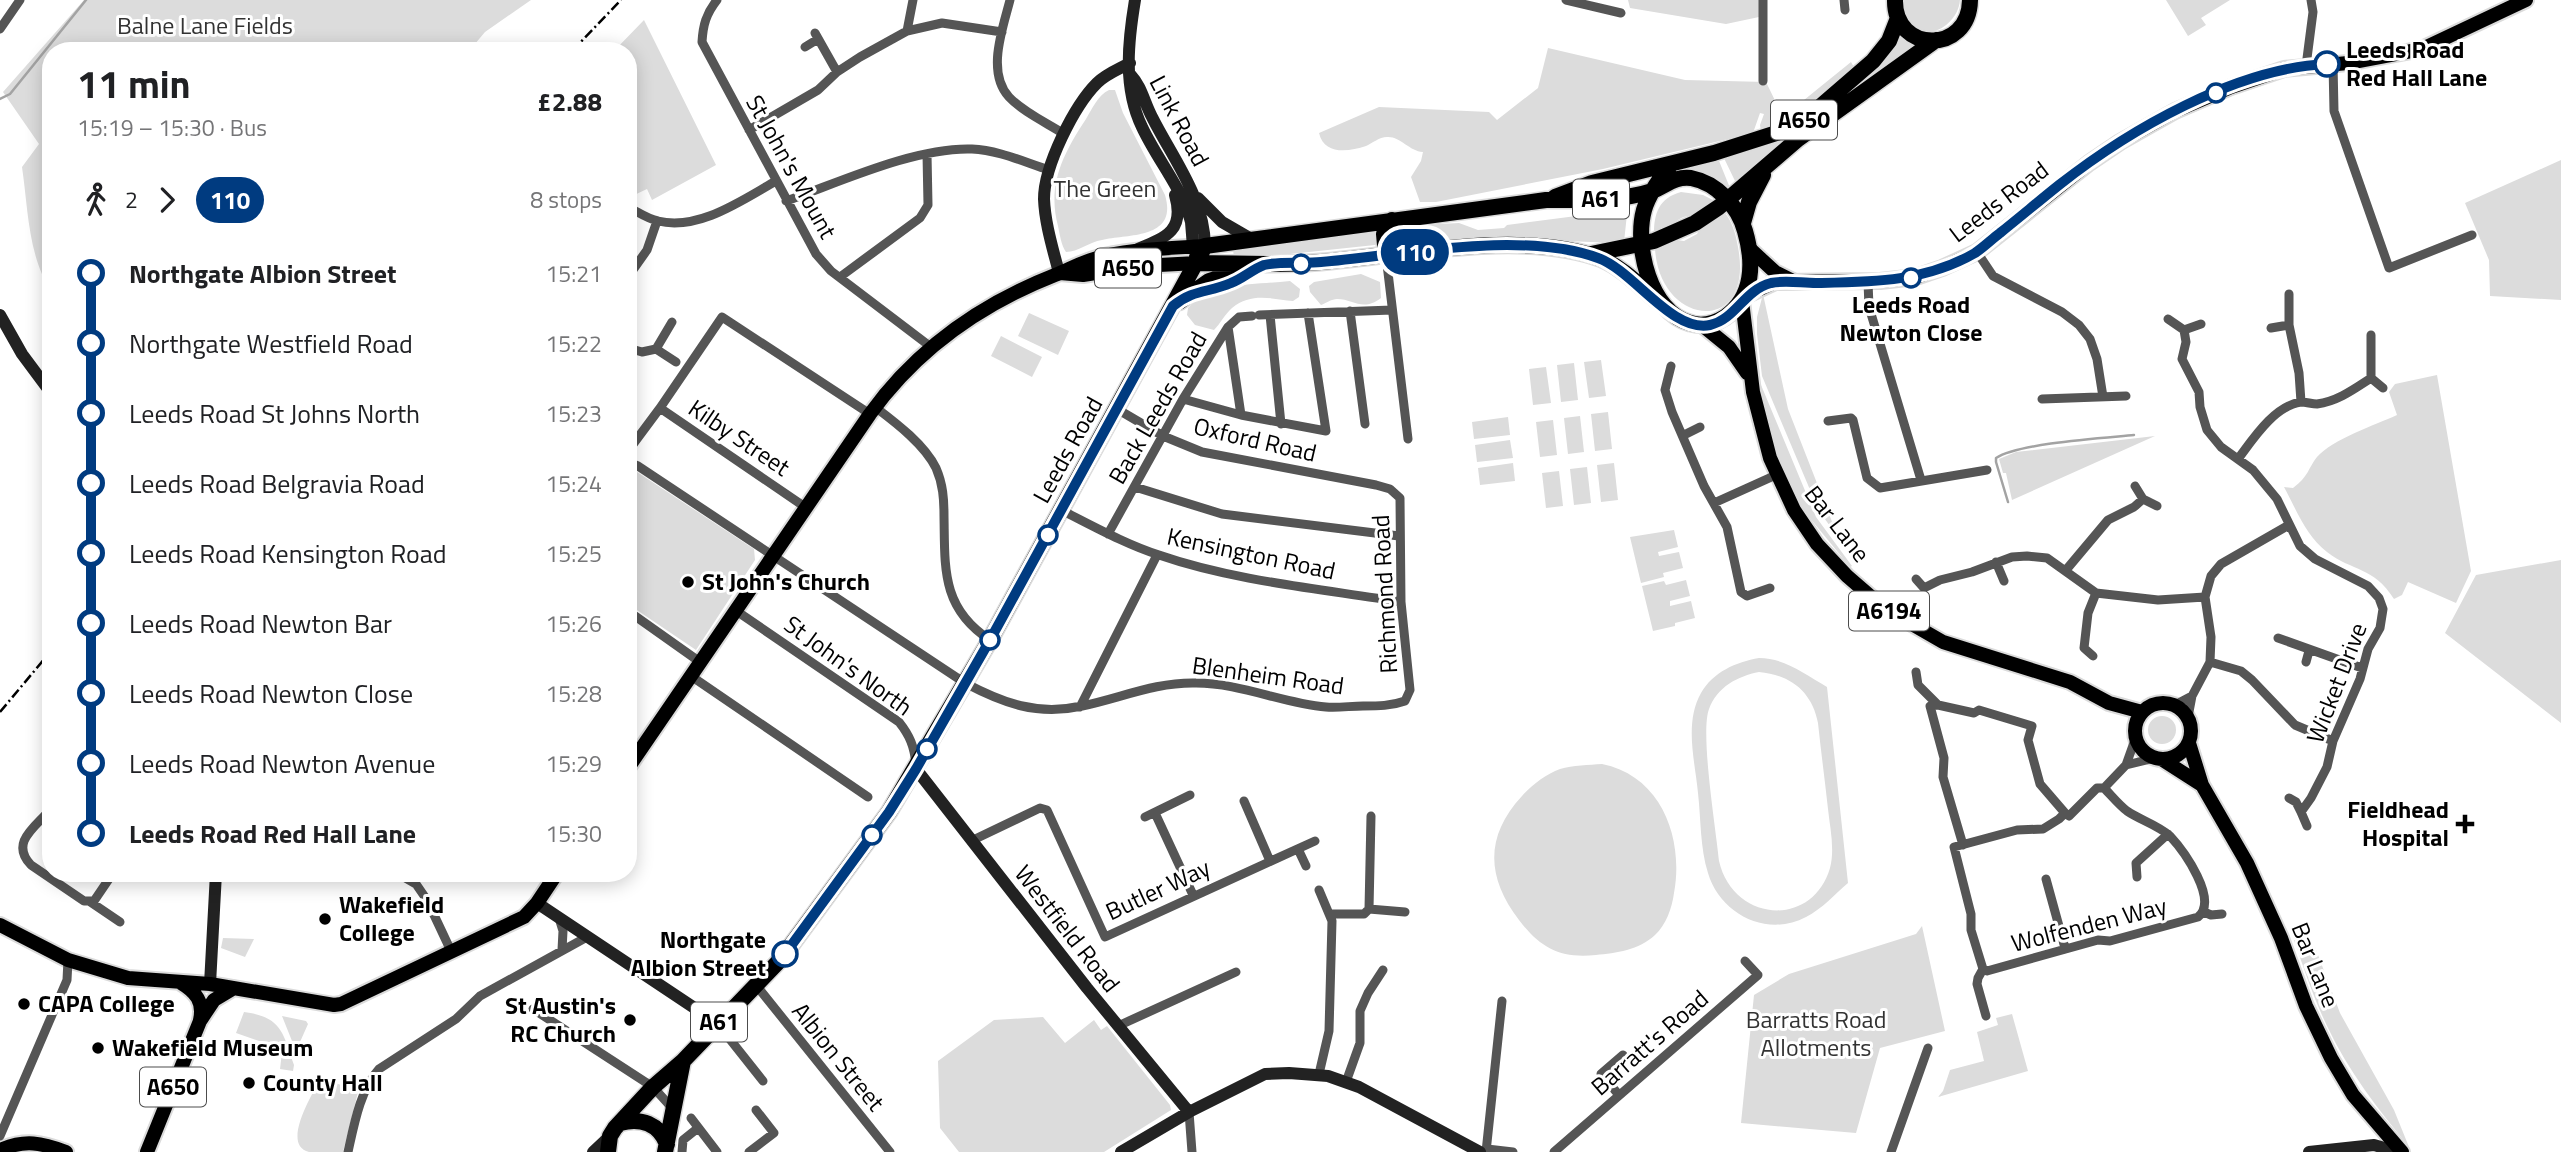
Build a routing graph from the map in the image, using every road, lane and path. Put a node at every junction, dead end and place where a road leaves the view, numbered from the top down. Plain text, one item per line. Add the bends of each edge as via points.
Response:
1 (20, 0) edge
2 (717, 0) edge
3 (914, 0) edge
4 (1010, 0) edge
5 (1135, 0) edge
6 (1566, 0) edge
7 (1616, 0) edge
8 (1763, 0) edge
9 (1895, 0) edge
10 (2311, 0) edge
11 (2526, 0) edge
12 (1972, 3) edge
13 (1610, 10) junction
14 (1621, 13) dead end
15 (1898, 18) junction
16 (0, 29) edge
17 (907, 31) junction
18 (1002, 32) junction
19 (1936, 40) junction
20 (804, 47) dead end
21 (2333, 64) junction
22 (2306, 66) junction
23 (1130, 69) junction
24 (837, 72) junction
25 (1763, 81) dead end
26 (749, 130) junction
27 (1065, 134) junction
28 (927, 154) junction
29 (1769, 163) junction
30 (1671, 164) junction
31 (1049, 170) junction
32 (1170, 177) junction
33 (776, 181) junction
34 (1654, 191) junction
35 (1193, 193) junction
36 (1546, 200) junction
37 (1728, 200) junction
38 (641, 201) dead end
39 (786, 201) junction
40 (637, 205) edge
41 (637, 211) edge
42 (1392, 220) junction
43 (657, 221) junction
44 (1743, 223) junction
45 (2472, 235) dead end
46 (1253, 240) junction
47 (1642, 244) junction
48 (1199, 246) junction
49 (1749, 248) junction
50 (1130, 252) junction
51 (1977, 252) junction
52 (1589, 255) junction
53 (1385, 256) junction
54 (1198, 263) junction
55 (637, 265) edge
56 (1265, 265) junction
57 (1059, 273) junction
58 (840, 277) junction
59 (1868, 282) junction
60 (1798, 283) junction
61 (2289, 295) dead end
62 (1743, 298) junction
63 (1173, 306) junction
64 (1392, 310) junction
65 (1350, 311) junction
66 (1669, 311) junction
67 (1308, 313) junction
68 (0, 315) edge
69 (1270, 315) junction
70 (2168, 319) dead end
71 (672, 322) dead end
72 (2201, 324) dead end
73 (1702, 325) junction
74 (2289, 326) junction
75 (1228, 327) junction
76 (2271, 328) dead end
77 (2184, 330) junction
78 (2371, 335) dead end
79 (931, 347) junction
80 (656, 349) junction
81 (637, 351) edge
82 (677, 362) dead end
83 (1671, 366) dead end
84 (2371, 378) junction
85 (1751, 380) junction
86 (42, 381) edge
87 (2383, 387) dead end
88 (2126, 396) dead end
89 (2103, 397) junction
90 (1183, 399) junction
91 (2042, 399) dead end
92 (2301, 402) junction
93 (660, 408) junction
94 (1117, 409) junction
95 (873, 410) junction
96 (1241, 415) junction
97 (1828, 421) dead end
98 (1281, 424) junction
99 (1365, 424) dead end
100 (1700, 427) dead end
101 (1684, 435) junction
102 (1163, 436) junction
103 (1409, 439) dead end
104 (637, 440) edge
105 (2238, 459) junction
106 (637, 466) edge
107 (1987, 470) dead end
108 (1776, 475) junction
109 (1921, 480) junction
110 (2135, 486) dead end
111 (1135, 487) junction
112 (1390, 489) joint
113 (2143, 499) junction
114 (1714, 503) junction
115 (2157, 506) dead end
116 (805, 507) junction
117 (1061, 510) junction
118 (2289, 525) junction
119 (1108, 534) junction
120 (1399, 536) junction
121 (1157, 555) junction
122 (772, 556) junction
123 (1996, 562) junction
124 (2066, 570) junction
125 (1916, 579) dead end
126 (2004, 581) dead end
127 (1770, 588) dead end
128 (2096, 593) junction
129 (2205, 597) junction
130 (1401, 602) junction
131 (735, 610) junction
132 (637, 617) edge
133 (2278, 638) dead end
134 (990, 640) junction
135 (2309, 651) junction
136 (2093, 656) dead end
137 (700, 662) junction
138 (2210, 662) junction
139 (2305, 662) dead end
140 (2362, 668) junction
141 (1916, 672) dead end
142 (691, 676) junction
143 (965, 683) junction
144 (2192, 696) junction
145 (1405, 701) joint
146 (2109, 703) junction
147 (1938, 705) junction
148 (2175, 705) junction
149 (1080, 707) junction
150 (2142, 712) junction
151 (2188, 717) junction
152 (2135, 734) junction
153 (2333, 741) junction
154 (2189, 743) junction
155 (637, 755) edge
156 (2159, 759) junction
157 (2126, 765) junction
158 (916, 769) junction
159 (2202, 785) junction
160 (2104, 788) junction
161 (1190, 795) dead end
162 (869, 797) dead end
163 (2288, 798) dead end
164 (1244, 801) dead end
165 (2301, 812) junction
166 (1155, 813) junction
167 (2065, 813) junction
168 (1371, 816) dead end
169 (1145, 817) dead end
170 (42, 819) edge
171 (2307, 826) dead end
172 (2168, 834) junction
173 (971, 841) junction
174 (1315, 841) dead end
175 (1963, 845) junction
176 (1298, 849) junction
177 (1270, 861) junction
178 (1306, 866) dead end
179 (42, 872) edge
180 (2137, 877) dead end
181 (2046, 879) dead end
182 (56, 882) edge
183 (107, 882) edge
184 (216, 882) edge
185 (413, 882) edge
186 (551, 882) edge
187 (1319, 890) dead end
188 (1193, 895) junction
189 (89, 901) junction
190 (537, 903) junction
191 (1369, 909) junction
192 (1405, 912) dead end
193 (2204, 912) junction
194 (1331, 914) junction
195 (2222, 914) dead end
196 (559, 918) junction
197 (120, 922) dead end
198 (0, 925) edge
199 (587, 937) junction
200 (2065, 948) junction
201 (562, 950) junction
202 (451, 951) junction
203 (68, 960) junction
204 (1745, 961) dead end
205 (1383, 970) dead end
206 (1983, 970) junction
207 (1236, 972) dead end
208 (181, 982) junction
209 (210, 984) junction
210 (756, 985) junction
211 (234, 988) junction
212 (1502, 1001) dead end
213 (533, 1009) dead end
214 (1986, 1016) dead end
215 (200, 1021) junction
216 (718, 1023) junction
217 (1118, 1026) junction
218 (1928, 1048) dead end
219 (1623, 1055) dead end
220 (683, 1061) junction
221 (1319, 1074) junction
222 (763, 1081) dead end
223 (1346, 1082) junction
224 (653, 1087) junction
225 (1619, 1095) junction
226 (756, 1110) dead end
227 (675, 1111) junction
228 (1189, 1112) junction
229 (691, 1118) dead end
230 (620, 1123) junction
231 (2376, 1123) junction
232 (698, 1128) junction
233 (0, 1136) edge
234 (609, 1144) edge
235 (2360, 1145) junction
236 (42, 1148) edge
237 (666, 1148) edge
238 (0, 1150) edge
239 (1484, 1151) edge
240 (66, 1152) edge
241 (147, 1152) edge
242 (348, 1152) edge
243 (593, 1152) edge
244 (682, 1152) edge
245 (717, 1152) edge
246 (749, 1152) edge
247 (890, 1152) edge
248 (1121, 1152) edge
249 (1192, 1152) edge
250 (1513, 1152) edge
251 (1554, 1152) edge
252 (1891, 1152) edge
253 (2309, 1152) edge
254 (2400, 1152) edge

1 - 16 street
2 - 26 street, St John's Mount via 707,13 702,42
3 - 17 street
4 - 18 street
5 - 23 street
6 - 13 street
7 - 13 street
8 - 25 street
9 - 15 highway
10 - 22 street
11 - 21 main road, Leeds Road via 2422,49
12 - 19 highway via 1954,34
13 - 14 street
15 - 19 highway via 1916,37
15 - 30 highway, A650 via 1889,41 1873,61 1795,125
17 - 18 street via 942,23
17 - 24 street
18 - 27 street via 998,58 1003,88 1010,98
19 - 29 highway, A650
20 - 24 street via 817,36
21 - 22 main road, Leeds Road
21 - 45 street via 2334,111 2389,268
22 - 51 main road, Leeds Road via 2231,86 2120,142
23 - 27 street via 1091,92
23 - 32 street, Link Road via 1130,93 1138,118
23 - 35 street, Link Road
24 - 26 street via 818,90
26 - 33 street, St John's Mount
27 - 31 street
28 - 31 street via 974,149
28 - 39 street
28 - 58 street via 925,212
29 - 37 highway, A650
29 - 44 highway
30 - 34 highway
30 - 36 highway, A650 via 1592,183
31 - 57 street via 1045,208
32 - 48 street, Link Road via 1189,213
32 - 50 street via 1178,207 1176,225 1166,236
33 - 39 street, St John's Mount
33 - 43 street via 692,221
34 - 36 highway, A61 via 1597,200
34 - 37 highway, A61 via 1671,180 1690,178 1706,183
34 - 47 highway, A61 via 1644,211
35 - 46 street via 1217,218
35 - 48 street, Link Road via 1200,214
36 - 42 highway, A61
37 - 44 highway, A61
37 - 47 highway, A650 via 1686,228
38 - 40 street
39 - 58 street, St John's Mount via 816,254
41 - 43 street
42 - 46 highway, A61
42 - 53 highway via 1384,234
43 - 55 street via 648,250
44 - 49 highway, A61
46 - 48 highway, A61
47 - 52 highway, A650
47 - 66 highway, A61 via 1652,283
48 - 50 main road, A650
48 - 54 highway, Leeds Road / A61
49 - 60 main road via 1775,272
49 - 62 highway, A61 via 1750,271
50 - 57 main road, A650 via 1085,261
51 - 59 main road, Leeds Road via 1916,277
51 - 89 street via 1993,276 2078,325 2090,339 2097,359
52 - 53 highway, A61 via 1492,246
52 - 66 highway, A61 via 1616,267
53 - 56 highway, A61
53 - 64 street
54 - 56 highway, A61
54 - 57 main road, A650 via 1083,275
54 - 63 highway, Leeds Road / A61
56 - 63 highway via 1209,281
57 - 79 main road, A650 via 998,301
58 - 79 street, St John's Mount
59 - 60 main road, Leeds Road
59 - 109 street via 1869,307
60 - 62 main road, Leeds Road via 1770,283
61 - 74 street
62 - 73 highway via 1721,319
62 - 85 main road, Bar Lane / A6194
63 - 94 highway, Leeds Road / A61
64 - 65 street, Back Leeds Road
64 - 103 street
65 - 67 street, Back Leeds Road
65 - 99 street
66 - 73 highway, A61
67 - 69 street, Back Leeds Road
67 - 98 street via 1326,432
68 - 86 street
69 - 75 street, Back Leeds Road via 1239,317
69 - 98 street
70 - 77 street
71 - 80 street
72 - 77 street
73 - 85 main road, Bar Lane / A6194 via 1739,358
74 - 76 street
74 - 92 street
75 - 90 street, Back Leeds Road
75 - 96 street
77 - 105 street via 2182,359 2199,392 2207,430
78 - 84 street
79 - 95 main road, A650
80 - 81 street
80 - 82 street
83 - 101 street via 1665,390
84 - 87 street
84 - 92 street via 2335,400
85 - 108 main road, Bar Lane / A6194
88 - 89 street
89 - 91 street
90 - 96 street
90 - 102 street, Back Leeds Road
92 - 105 street via 2264,424
93 - 95 street via 722,317
93 - 104 street, Kilby Street
93 - 116 street, Kilby Street
94 - 102 street, Oxford Road
94 - 117 highway, Leeds Road / A61
95 - 116 main road, A650
95 - 134 street via 909,435 935,467 942,486 949,590 963,618
96 - 98 street
97 - 109 street via 1853,420 1867,478 1877,486
100 - 101 street
101 - 114 street
102 - 111 street, Back Leeds Road
102 - 112 street, Oxford Road via 1202,452
105 - 118 street via 2277,499
106 - 122 street, Blenheim Road
107 - 109 street
108 - 114 street
108 - 146 main road, Bar Lane / A6194 via 1818,544 1884,608 1943,642 2070,682
110 - 113 street
111 - 119 street, Back Leeds Road
111 - 120 street via 1222,514
112 - 120 street, Richmond Road via 1400,498
113 - 115 street
113 - 124 street via 2108,520
114 - 127 street via 1727,527 1741,592 1747,596
116 - 122 main road, A650
117 - 119 street, Kensington Road
117 - 134 highway, Leeds Road / A61
118 - 129 street via 2221,564 2211,576
118 - 140 street, Wicket Drive via 2300,546 2315,559 2368,586 2379,598 2380,628
119 - 121 street, Kensington Road
120 - 130 street, Richmond Road
121 - 130 street, Kensington Road via 1207,569
121 - 149 street
122 - 131 main road, A650
122 - 143 street, Blenheim Road
123 - 124 street via 2012,556 2047,558
123 - 125 street via 1924,588
123 - 126 street
124 - 128 street
128 - 129 street via 2158,600
128 - 136 street via 2088,613 2084,648
129 - 138 street
130 - 145 street, Richmond Road via 1410,690
131 - 137 main road, A650
131 - 158 street, St John's North via 900,722 912,742
132 - 137 street
133 - 135 street
134 - 143 highway, Leeds Road / A61
135 - 139 street
135 - 140 street
137 - 142 main road, A650
138 - 144 street
138 - 153 street via 2241,671 2295,725
140 - 153 street, Wicket Drive
141 - 147 street via 1918,685
142 - 155 main road, A650
142 - 162 street
143 - 149 street, Blenheim Road via 998,700 1029,708
143 - 158 highway, Leeds Road / A61
144 - 148 street
144 - 151 street
145 - 149 street, Blenheim Road via 1327,707 1197,682 1139,689
146 - 150 main road, Bar Lane / A6194
146 - 152 main road, Bar Lane / A6194
147 - 167 street via 1974,713 1979,710 2032,726 2028,740 2040,784
147 - 175 street via 1930,706 1944,758 1943,777
148 - 150 main road, A6194 via 2158,703
148 - 151 main road
150 - 152 main road
151 - 154 main road, A6194
152 - 156 main road, A6194 via 2142,749
152 - 157 street
153 - 165 street, Wicket Drive via 2327,767
154 - 156 main road via 2178,755
154 - 159 main road, Bar Lane / A6194
156 - 157 street
156 - 159 main road, Bar Lane / A6194
157 - 160 street
158 - 173 street, Westfield Road
158 - 210 highway, A61 via 790,948
159 - 231 main road, Bar Lane / A6194 via 2247,863 2331,1058
160 - 167 street via 2097,788 2069,816
160 - 172 street, Wolfenden Way via 2126,810
161 - 166 street
163 - 165 street
164 - 177 street
165 - 171 street
166 - 169 street
166 - 188 street
167 - 175 street via 2043,829 2017,830
168 - 191 street
170 - 179 street via 21,848 24,858
172 - 180 street via 2136,863
172 - 193 street, Wolfenden Way via 2201,884
173 - 188 street, Butler Way via 1040,808 1047,810 1105,937
173 - 217 street, Westfield Road
174 - 176 street, Butler Way
175 - 206 street, Wolfenden Way via 1954,847
176 - 177 street, Butler Way
176 - 178 street
177 - 188 street, Butler Way
181 - 200 street
182 - 189 street
183 - 189 street via 94,901
184 - 209 street
185 - 202 street via 427,900
186 - 190 main road
187 - 194 street
189 - 197 street
190 - 196 street
190 - 202 main road via 524,917
191 - 192 street
191 - 194 street via 1364,914
193 - 195 street, Wolfenden Way
193 - 200 street, Wolfenden Way via 2110,941
194 - 221 street via 1329,1031
196 - 199 street
196 - 201 street
198 - 203 main road
199 - 201 street
199 - 216 street
200 - 206 street, Wolfenden Way
201 - 242 street via 490,990 456,1019 379,1069 356,1119
202 - 211 main road via 341,1004
203 - 208 main road via 128,978
203 - 233 street via 67,980
204 - 225 street, Barratt's Road via 1758,975
205 - 223 street via 1360,1011 1360,1043
206 - 214 street, Wolfenden Way via 1978,984
207 - 217 street
208 - 209 main road
208 - 215 main road via 200,1001
209 - 211 main road
210 - 216 highway, A61
210 - 247 street, Albion Street
211 - 215 main road, A650 via 214,1000
212 - 239 street
213 - 224 street
215 - 241 main road, A650
216 - 220 highway, A61
216 - 222 street
217 - 228 street, Westfield Road
218 - 252 street
219 - 225 street via 1601,1074
220 - 224 highway, A61
220 - 227 highway, A61
221 - 223 street
221 - 228 street via 1265,1074
223 - 239 street
224 - 227 street
224 - 230 highway, A61
225 - 251 street, Barratt's Road
226 - 246 street via 774,1133
227 - 237 highway, A61
228 - 248 street
228 - 249 street
229 - 232 street
230 - 234 highway, A61
230 - 237 highway, A61 via 646,1122 660,1131
231 - 235 street via 2371,1136
231 - 254 main road, Bar Lane / A6194
232 - 244 street via 683,1140
232 - 245 street
234 - 243 street
235 - 253 street
235 - 254 street
236 - 238 main road via 23,1142
236 - 240 main road
239 - 250 street

